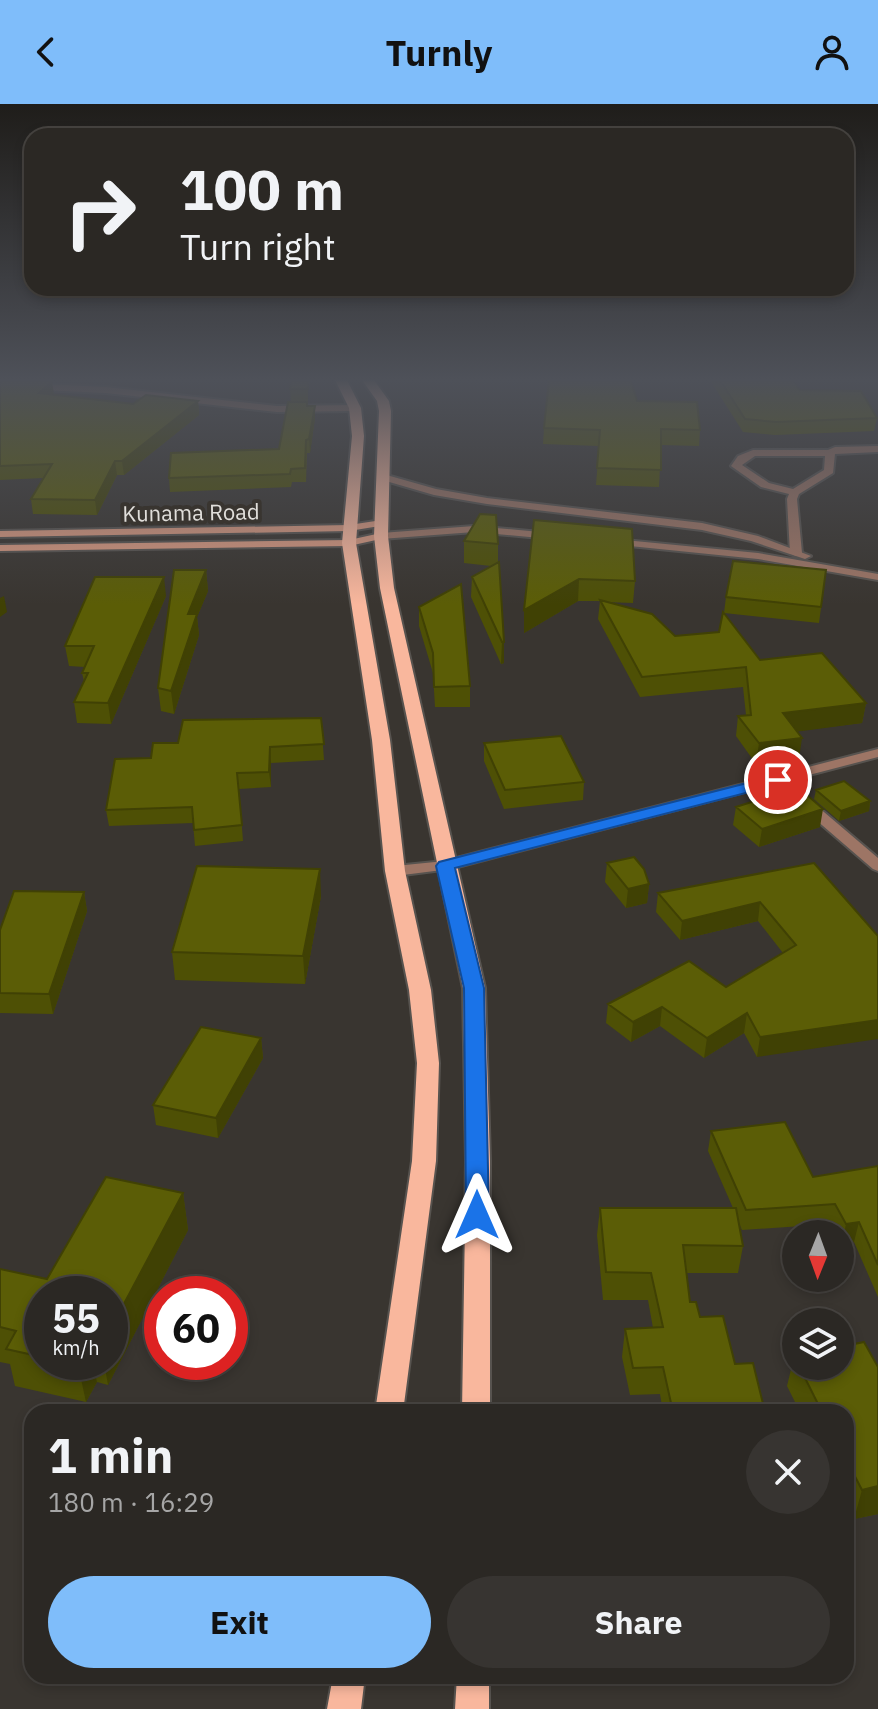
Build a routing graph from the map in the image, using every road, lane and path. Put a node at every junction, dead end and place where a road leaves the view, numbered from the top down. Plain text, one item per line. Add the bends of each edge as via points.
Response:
1 (356, 455) edge
2 (384, 455) edge
3 (749, 455) edge
4 (830, 455) edge
5 (383, 477) junction
6 (795, 492) junction
7 (662, 523) junction
8 (382, 530) junction
9 (0, 534) edge
10 (349, 536) junction
11 (563, 537) edge
12 (607, 541) edge
13 (652, 545) junction
14 (0, 548) edge
15 (796, 553) junction
16 (828, 566) junction
17 (878, 577) edge
18 (878, 753) edge
19 (778, 780) junction
20 (445, 866) junction
21 (878, 866) edge
22 (395, 871) junction
23 (390, 1404) edge
24 (476, 1404) edge
25 (348, 1684) edge
26 (473, 1684) edge
27 (344, 1709) edge
28 (472, 1709) edge

1 - 10 main road
2 - 5 main road
3 - 6 street via 736,466 765,485
4 - 6 street via 829,471
5 - 7 street via 460,498
5 - 8 main road
6 - 15 street
7 - 13 street
7 - 15 street via 766,540
8 - 10 main road, Kunama Road
8 - 11 street via 474,529
8 - 20 main road via 392,614
9 - 10 main road, Kunama Road
10 - 14 main road, Kunama Road
10 - 22 main road
12 - 13 street
13 - 16 street
15 - 16 street
16 - 17 street
18 - 19 street
19 - 20 street
19 - 21 street
20 - 22 street
20 - 24 main road via 474,988
22 - 23 main road via 420,990 428,1063 424,1161
25 - 27 main road
26 - 28 main road

